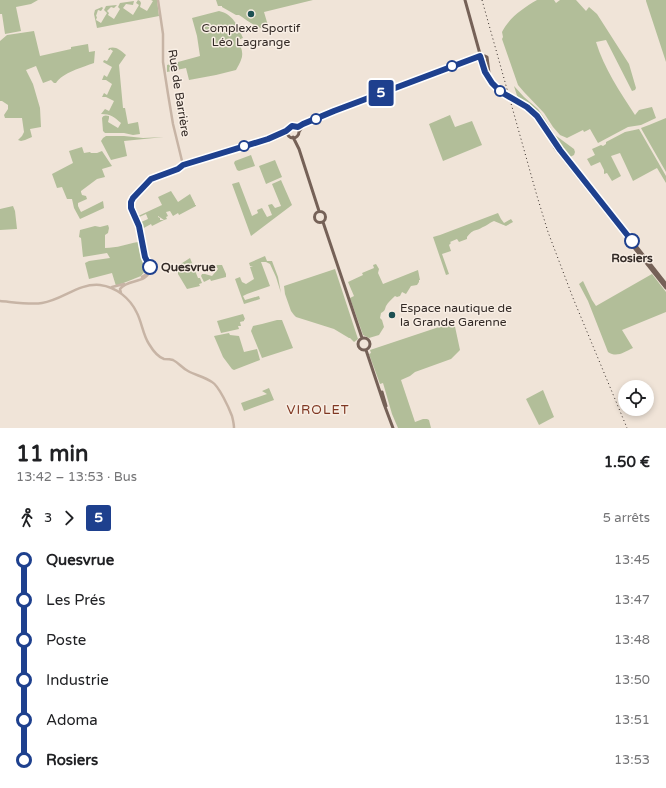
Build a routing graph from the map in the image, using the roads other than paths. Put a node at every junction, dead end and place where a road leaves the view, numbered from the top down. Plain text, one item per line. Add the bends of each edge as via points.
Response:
1 (158, 0) edge
2 (466, 0) edge
3 (480, 56) junction
4 (492, 83) junction
5 (347, 107) junction
6 (544, 126) junction
7 (297, 127) junction
8 (288, 130) junction
9 (288, 134) junction
10 (298, 134) junction
11 (293, 137) junction
12 (268, 139) junction
13 (298, 149) junction
14 (183, 165) junction
15 (319, 211) junction
16 (323, 222) junction
17 (149, 265) junction
18 (666, 284) edge
19 (119, 286) junction
20 (110, 288) junction
21 (666, 288) edge
22 (116, 290) junction
23 (121, 293) junction
24 (0, 301) edge
25 (362, 338) junction
26 (366, 350) junction
27 (234, 428) edge
28 (393, 428) edge

1 - 14 street, Rue de Barrière via 168,93
2 - 3 main road
3 - 4 main road
3 - 4 main road via 487,56
3 - 5 main road
4 - 6 main road, bridge via 501,92 533,112
5 - 7 main road
5 - 10 main road via 303,126
6 - 18 main road via 560,150
6 - 21 main road via 555,148
7 - 8 main road via 292,126
7 - 10 main road
8 - 9 main road
8 - 12 street
9 - 11 main road
9 - 12 street
10 - 11 main road
10 - 13 main road
11 - 13 main road
12 - 14 street
13 - 15 main road
14 - 17 street via 151,179 131,202 132,212 139,226 143,252
15 - 16 main road via 326,215
15 - 16 main road via 314,218
16 - 25 main road
17 - 19 street via 146,275
17 - 23 street via 151,269 148,276 123,286 120,289
19 - 20 street
19 - 22 street
20 - 22 street
20 - 24 street via 101,285 85,286 43,303
22 - 23 street
23 - 27 street via 137,312 148,344 157,354 216,385 232,416
25 - 26 main road via 359,346
25 - 26 main road via 370,342 370,347
26 - 28 main road

